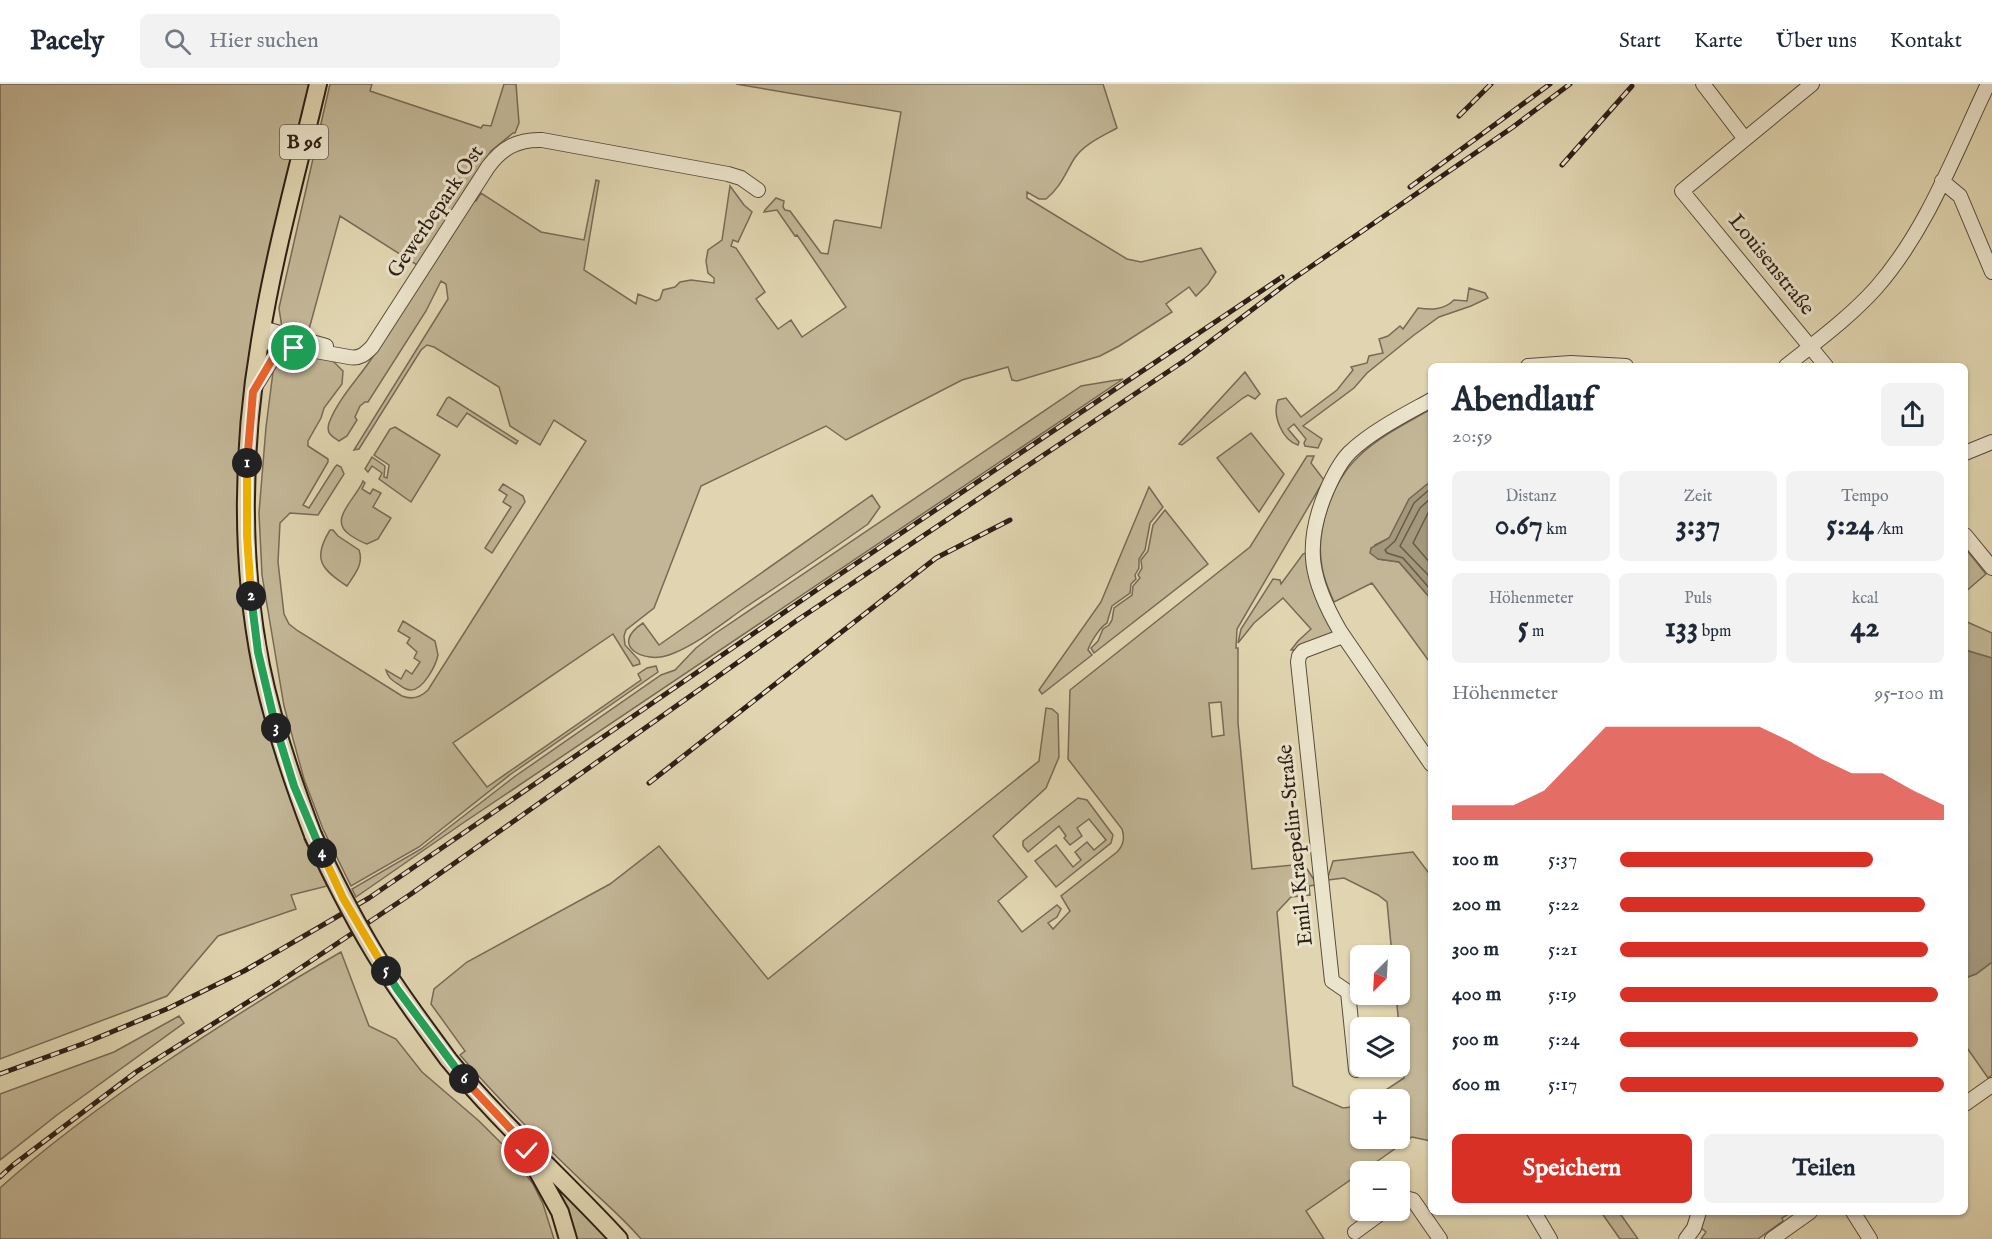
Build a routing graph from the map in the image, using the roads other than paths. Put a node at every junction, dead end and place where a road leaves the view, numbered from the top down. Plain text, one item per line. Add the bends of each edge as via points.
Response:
1 (318, 84) edge
2 (1703, 84) edge
3 (1812, 84) edge
4 (1988, 84) edge
5 (1745, 139) junction
6 (1942, 181) junction
7 (758, 190) dead end
8 (1992, 272) edge
9 (261, 335) junction
10 (1810, 346) junction
11 (294, 348) junction
12 (350, 357) junction
13 (1790, 363) edge
14 (1824, 363) edge
15 (253, 392) junction
16 (1428, 402) edge
17 (1992, 442) edge
18 (1968, 452) edge
19 (1968, 539) edge
20 (1992, 568) edge
21 (1343, 636) junction
22 (1428, 760) edge
23 (1351, 1017) edge
24 (1992, 1085) edge
25 (1968, 1102) edge
26 (518, 1137) junction
27 (1410, 1199) edge
28 (1536, 1215) edge
29 (1698, 1215) edge
30 (1806, 1215) edge
31 (1855, 1215) edge
32 (1370, 1221) edge
33 (1354, 1232) dead end
34 (568, 1239) edge
35 (619, 1239) edge
36 (1440, 1239) edge
37 (1550, 1239) edge
38 (1686, 1239) edge
39 (1772, 1239) edge
40 (1870, 1239) edge

1 - 9 main road, B 96
2 - 5 street
3 - 5 street
4 - 6 street
5 - 10 street, Louisenstraße via 1682,191
6 - 8 street via 1960,196
6 - 10 street via 1914,235 1887,275
7 - 12 street, Gewerbepark Ost via 732,174 542,140 517,142 501,151 488,167 372,346 359,357
9 - 11 street
9 - 12 street via 313,342
9 - 15 main road, B 96
10 - 13 street
10 - 14 street, Louisenstraße
11 - 12 street
11 - 15 street via 273,358
15 - 26 main road, B 96, bridge via 246,515 254,617 261,668 294,786 313,835 372,950 448,1059
16 - 21 street via 1352,451 1340,465 1323,501 1312,546 1315,574 1323,600
17 - 18 street
19 - 20 street
21 - 22 street
21 - 23 street, Emil-Kraepelin-Straße via 1303,651 1298,662 1332,981 1348,992
24 - 25 street
26 - 34 main road, B 96 via 560,1212
26 - 35 main road, B 96
27 - 36 street
28 - 37 street
29 - 38 street
30 - 39 street
31 - 40 street
32 - 33 street

